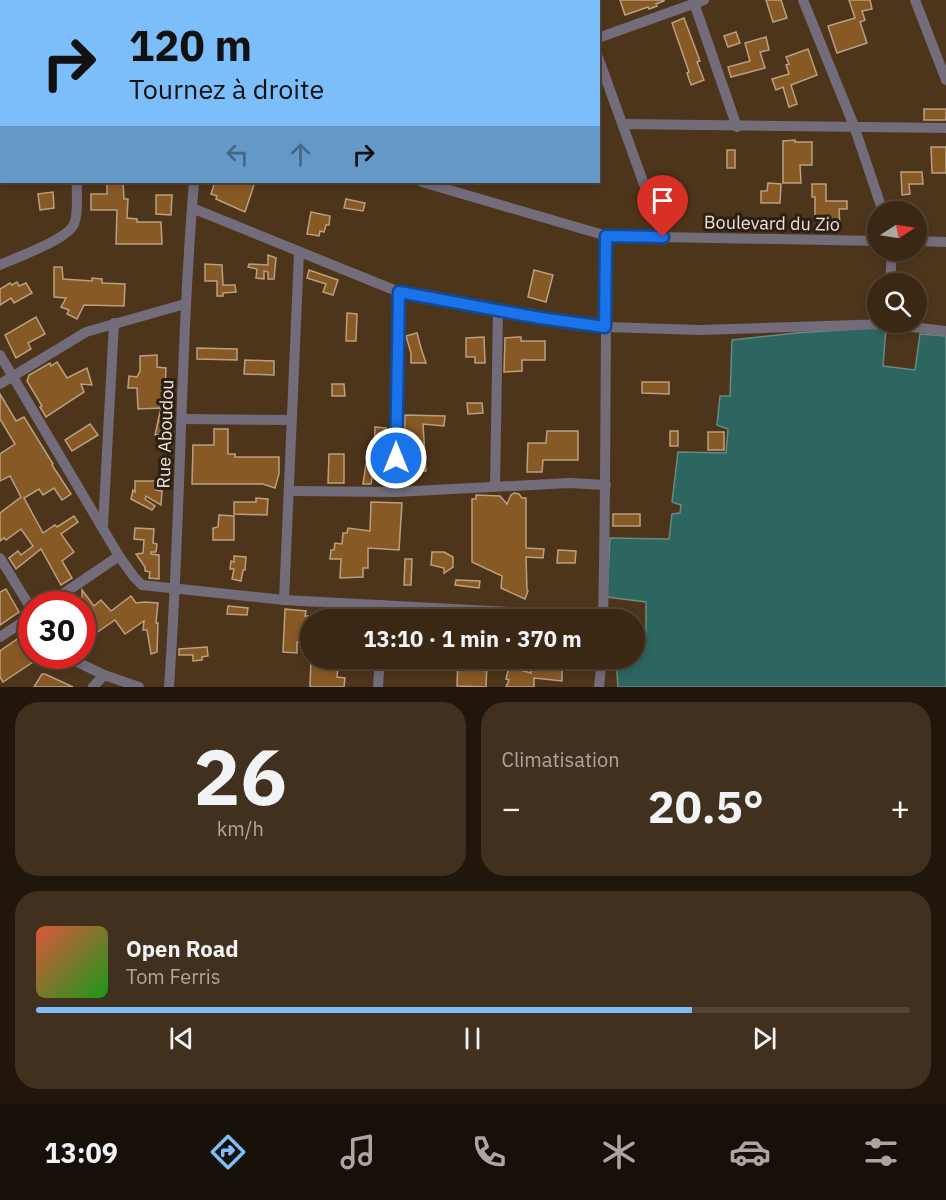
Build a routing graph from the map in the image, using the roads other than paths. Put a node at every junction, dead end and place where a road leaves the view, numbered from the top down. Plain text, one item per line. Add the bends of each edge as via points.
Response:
1 (804, 0) edge
2 (915, 0) edge
3 (697, 1) edge
4 (600, 37) edge
5 (600, 62) edge
6 (946, 80) edge
7 (623, 124) junction
8 (854, 126) junction
9 (737, 127) junction
10 (946, 128) edge
11 (77, 183) edge
12 (194, 183) edge
13 (425, 183) edge
14 (879, 201) edge
15 (192, 208) junction
16 (606, 236) junction
17 (663, 237) junction
18 (867, 241) edge
19 (927, 241) edge
20 (946, 242) edge
21 (299, 253) junction
22 (0, 265) edge
23 (399, 292) junction
24 (185, 304) junction
25 (498, 310) junction
26 (114, 323) junction
27 (867, 324) edge
28 (605, 327) junction
29 (927, 328) edge
30 (946, 331) edge
31 (0, 355) edge
32 (12, 376) junction
33 (0, 384) edge
34 (182, 419) junction
35 (291, 420) junction
36 (606, 485) junction
37 (495, 486) junction
38 (290, 491) junction
39 (396, 492) junction
40 (102, 527) junction
41 (119, 556) junction
42 (0, 558) edge
43 (176, 588) junction
44 (20, 591) edge
45 (67, 591) edge
46 (285, 600) junction
47 (382, 605) junction
48 (382, 609) edge
49 (450, 609) edge
50 (603, 609) edge
51 (18, 625) edge
52 (0, 637) edge
53 (92, 669) edge
54 (379, 669) edge
55 (601, 669) edge
56 (104, 675) junction
57 (93, 687) edge
58 (139, 687) edge
59 (169, 687) edge
60 (378, 687) edge
61 (599, 687) edge

1 - 8 street
2 - 6 street
3 - 4 street
3 - 9 street
5 - 7 street
7 - 9 street
7 - 17 street
8 - 9 street
8 - 10 street
8 - 14 street
11 - 22 street via 72,229
12 - 15 street, Rue Aboudou
13 - 16 street, Boulevard du Zio
15 - 21 street
15 - 24 street, Rue Aboudou
16 - 17 street, Boulevard du Zio
16 - 28 street
17 - 18 street, Boulevard du Zio
19 - 20 street
21 - 23 street
21 - 35 street
23 - 25 street
23 - 39 street
24 - 26 street
24 - 34 street, Rue Aboudou
25 - 28 street
25 - 37 street
26 - 32 street via 80,335
26 - 40 street
27 - 28 street via 719,330
28 - 36 street
29 - 30 street
31 - 32 street
32 - 33 street
32 - 40 street
34 - 35 street
34 - 43 street, Rue Aboudou
35 - 38 street
36 - 37 street
36 - 50 street
37 - 39 street
38 - 39 street
38 - 46 street
40 - 41 street
41 - 43 street via 142,585
41 - 45 street
42 - 44 street
43 - 46 street
43 - 59 street, Rue Aboudou
46 - 47 street
47 - 48 street
47 - 49 street
51 - 52 street
53 - 56 street
54 - 60 street
55 - 61 street
56 - 57 street
56 - 58 street

